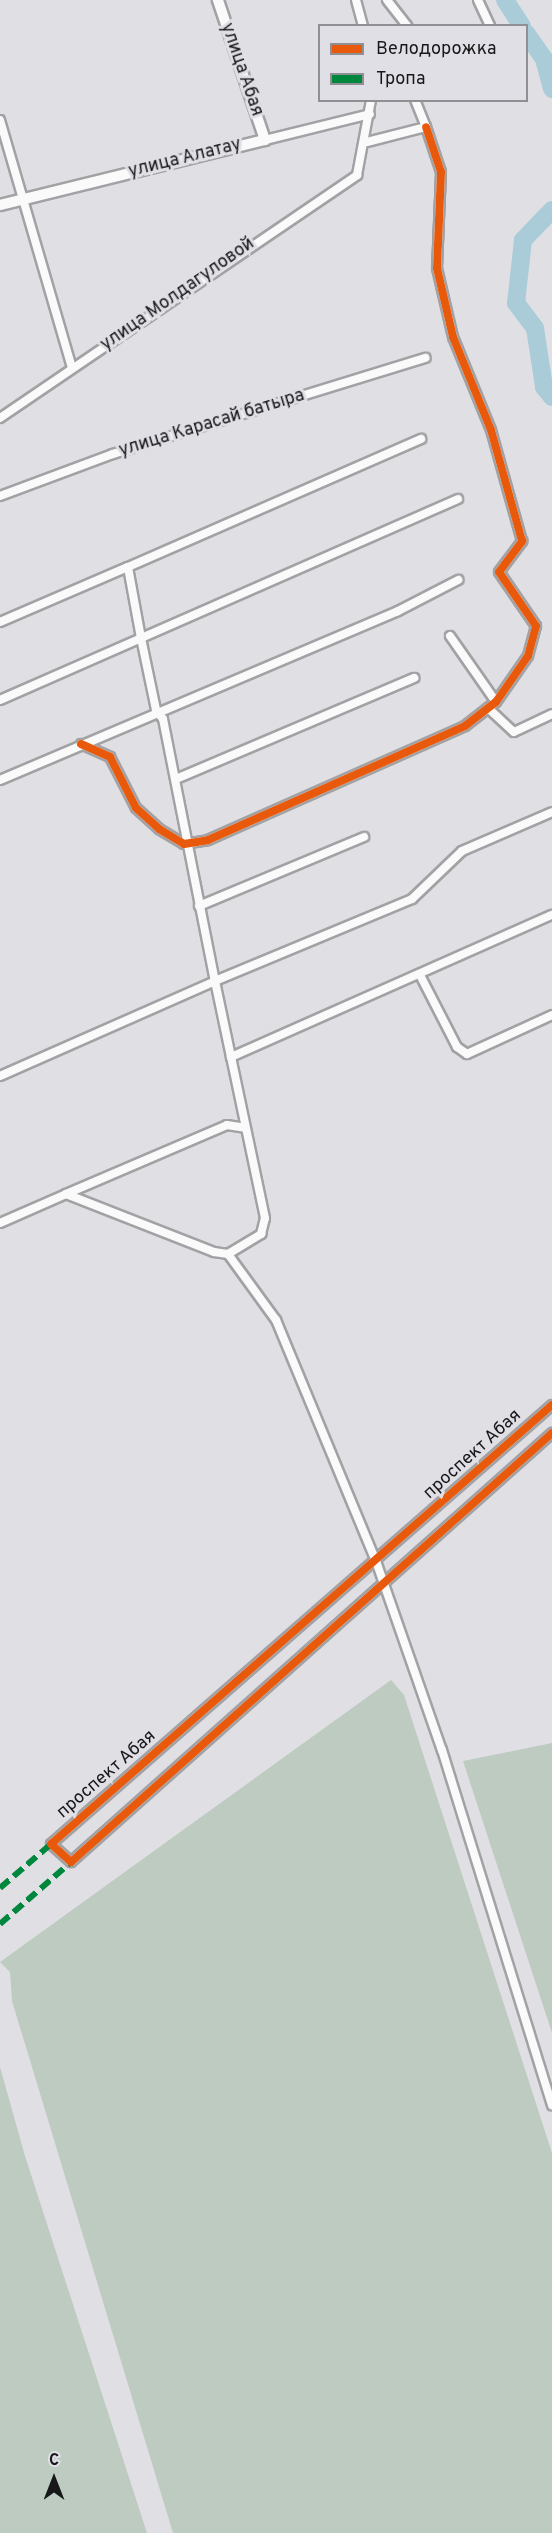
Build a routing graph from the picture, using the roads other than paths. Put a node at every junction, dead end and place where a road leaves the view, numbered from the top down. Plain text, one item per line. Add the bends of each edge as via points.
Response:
1 (218, 0) edge
2 (356, 0) edge
3 (387, 0) edge
4 (478, 0) edge
5 (362, 24) edge
6 (405, 24) edge
7 (489, 24) edge
8 (371, 102) edge
9 (417, 102) edge
10 (370, 114) junction
11 (0, 120) edge
12 (426, 127) junction
13 (265, 140) junction
14 (367, 142) junction
15 (23, 198) junction
16 (0, 204) edge
17 (426, 358) dead end
18 (72, 368) junction
19 (0, 418) edge
20 (421, 439) dead end
21 (0, 496) edge
22 (458, 499) dead end
23 (128, 567) junction
24 (458, 580) dead end
25 (0, 622) edge
26 (450, 636) dead end
27 (141, 638) junction
28 (414, 678) dead end
29 (0, 700) edge
30 (492, 705) junction
31 (156, 710) junction
32 (552, 714) edge
33 (81, 744) junction
34 (176, 779) junction
35 (0, 780) edge
36 (552, 812) edge
37 (364, 837) dead end
38 (184, 844) junction
39 (199, 906) junction
40 (552, 915) edge
41 (420, 975) junction
42 (215, 981) junction
43 (552, 1014) edge
44 (231, 1057) junction
45 (0, 1076) edge
46 (244, 1128) junction
47 (66, 1194) junction
48 (0, 1223) edge
49 (228, 1254) junction
50 (552, 1404) edge
51 (552, 1433) edge
52 (376, 1561) junction
53 (383, 1585) junction
54 (552, 2105) edge

1 - 13 street, улица Абая
2 - 5 street
3 - 6 street
4 - 7 street
8 - 10 street
9 - 12 street
10 - 13 street, улица Алатау
10 - 14 street
11 - 15 street
12 - 14 street
12 - 30 street via 441,172 436,268 453,337 491,430 522,541 500,567 500,579 529,611 536,626 528,656
13 - 15 street, улица Алатау
14 - 18 street, улица Молдагуловой via 357,175
15 - 16 street, улица Алатау
15 - 18 street
17 - 21 street, улица Карасай батыра via 113,454
18 - 19 street, улица Молдагуловой
20 - 23 street
22 - 27 street
23 - 25 street
23 - 27 street
24 - 31 street via 398,611
26 - 30 street
27 - 29 street
27 - 31 street
28 - 34 street
30 - 32 street via 514,732
30 - 38 street via 465,726 208,840
31 - 33 street
31 - 34 street via 164,719
33 - 35 street
33 - 38 street via 110,757 136,808
34 - 38 street
36 - 42 street via 462,851 412,899
37 - 39 street
38 - 39 street
39 - 42 street
40 - 41 street
41 - 43 street via 457,1047 467,1054
41 - 44 street
42 - 44 street
42 - 45 street
44 - 46 street
46 - 47 street via 227,1125
46 - 49 street via 265,1227
47 - 48 street
47 - 49 street
49 - 52 street via 276,1320
50 - 52 street, проспект Абая
51 - 53 street, проспект Абая
52 - 53 street
52 - 53 street, проспект Абая via 51,1844 71,1862
53 - 54 street via 442,1750

